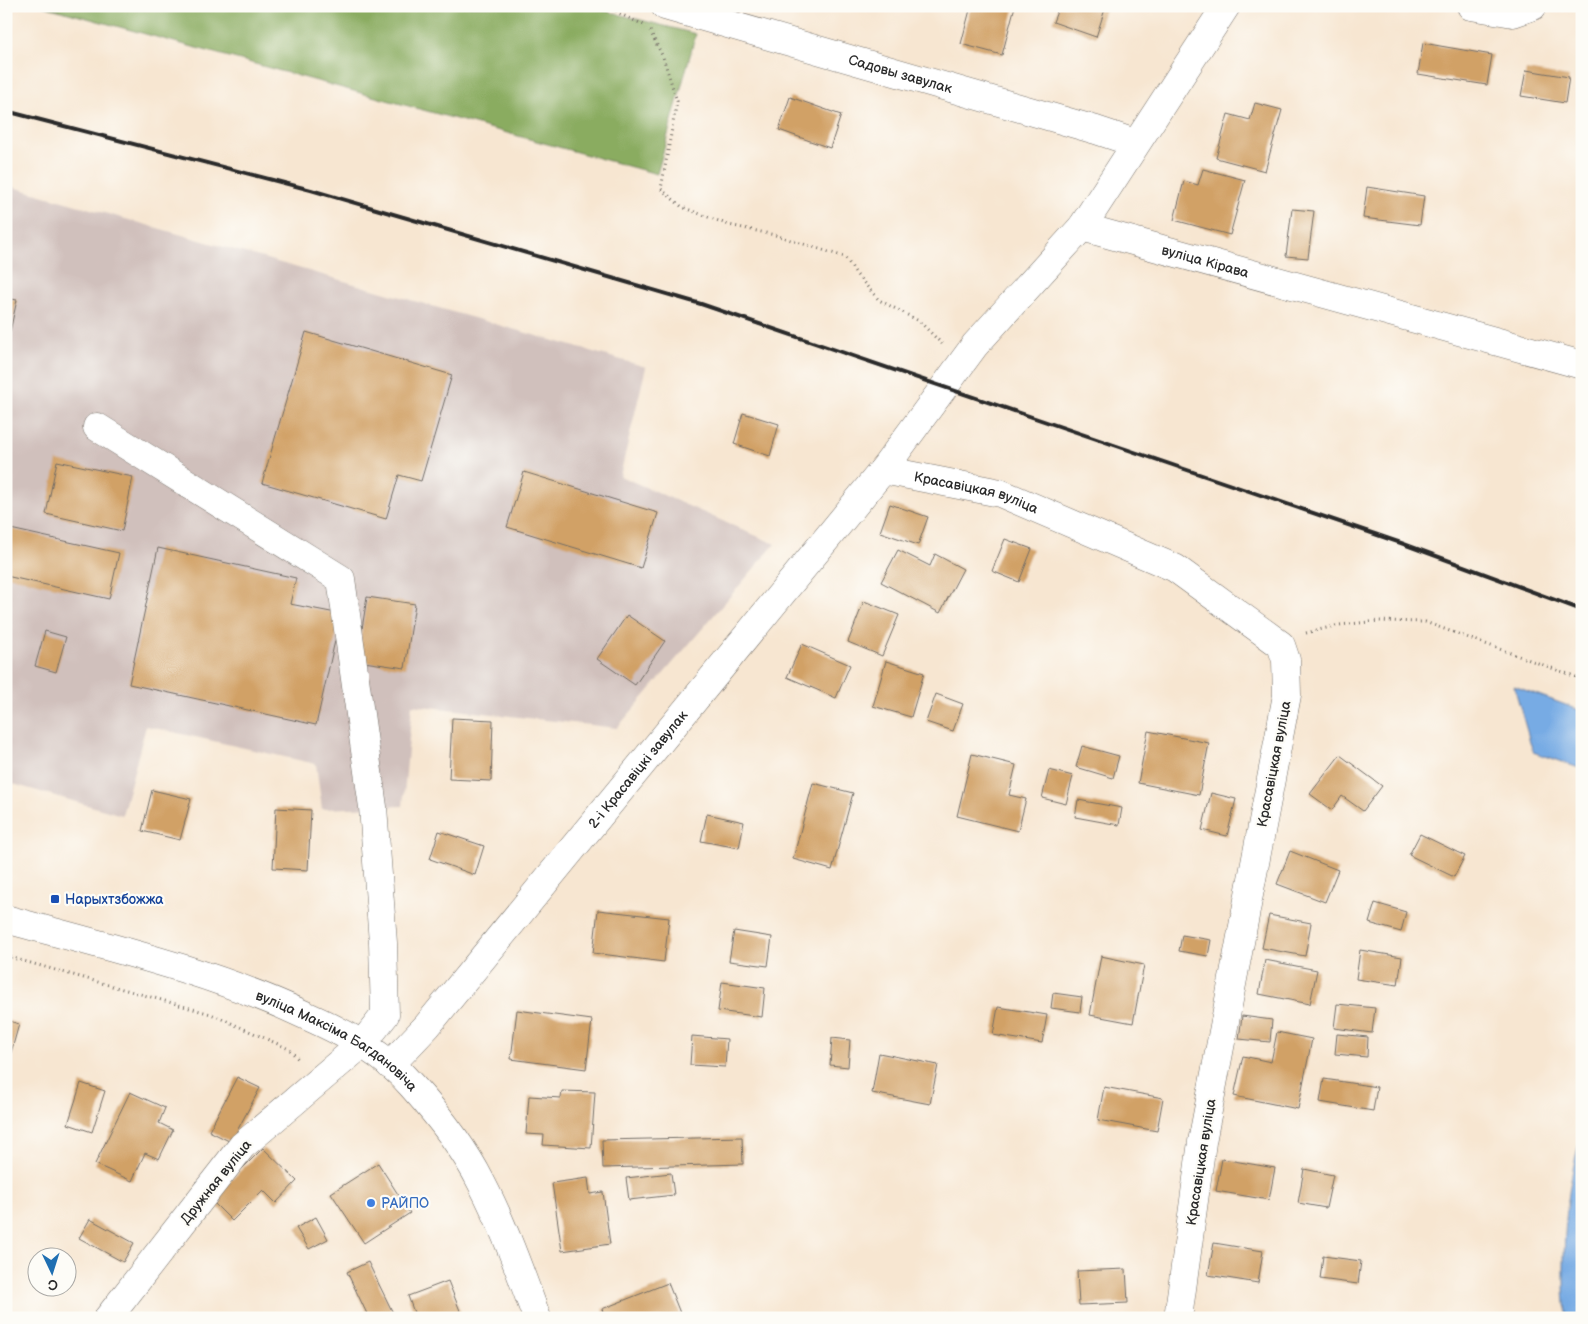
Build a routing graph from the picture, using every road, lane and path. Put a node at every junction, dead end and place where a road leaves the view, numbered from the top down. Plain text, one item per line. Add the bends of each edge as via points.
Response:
1 (614, 6) edge
2 (665, 6) edge
3 (1226, 6) edge
4 (1471, 6) edge
5 (1533, 6) edge
6 (1135, 143) junction
7 (1082, 227) junction
8 (1582, 365) edge
9 (951, 376) junction
10 (97, 427) dead end
11 (882, 470) junction
12 (1281, 645) junction
13 (1582, 679) edge
14 (6, 919) edge
15 (6, 956) edge
16 (363, 1043) junction
17 (390, 1065) junction
18 (318, 1081) junction
19 (108, 1318) edge
20 (537, 1318) edge
21 (1178, 1318) edge

1 - 9 path via 618,13 649,28 663,57 677,100 661,189 682,207 728,226 775,235 846,257 879,300 919,321 942,344
2 - 6 street, Садовы завулак
3 - 6 street
4 - 5 street via 1513,13
6 - 7 street
7 - 8 street, вуліца Кірава
7 - 9 street, 2-і Красавіцкі завулак
9 - 11 street, 2-і Красавіцкі завулак
10 - 16 street, Дружная вуліца via 341,579 373,807 383,944 385,1015
11 - 12 street, Красавіцкая вуліца via 1000,493 1175,568
11 - 17 street, 2-і Красавіцкі завулак via 433,1018
12 - 13 path via 1298,634 1339,625 1380,620 1425,622
12 - 21 street, Красавіцкая вуліца via 1286,660 1287,695 1202,1142
14 - 16 street, вуліца Максіма Багдановіча via 180,967 261,994
15 - 18 path via 211,1014 289,1049
16 - 17 street, вуліца Максіма Багдановіча
16 - 18 street, Дружная вуліца
17 - 20 street, вуліца Максіма Багдановіча via 412,1086 451,1134 480,1180 507,1238
18 - 19 street, Дружная вуліца via 242,1146

